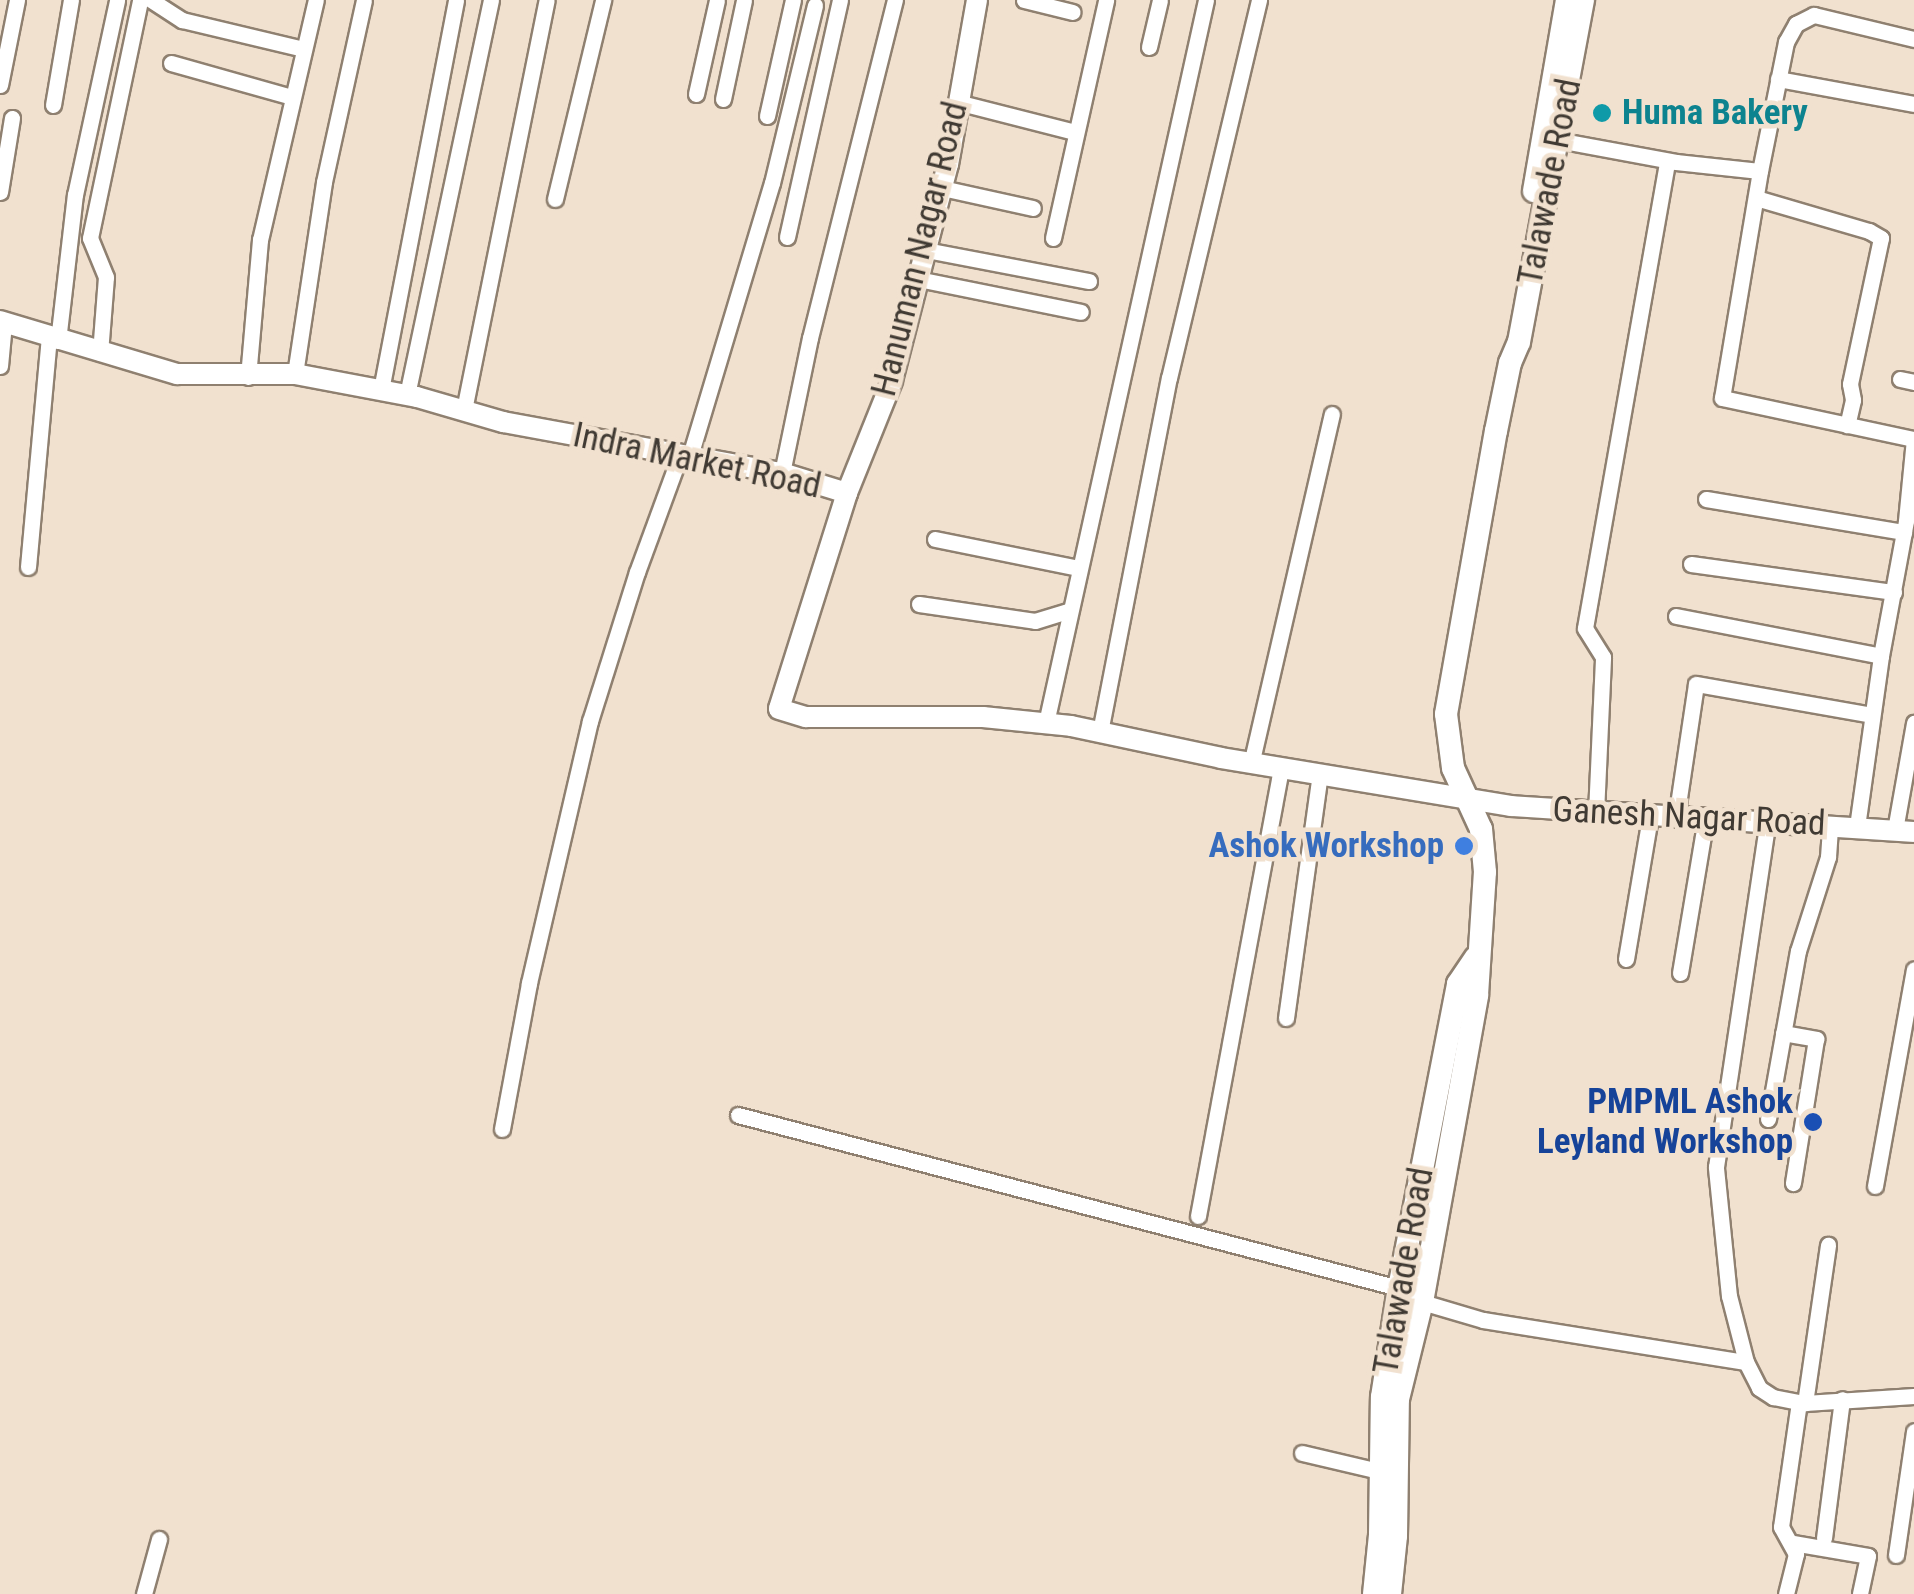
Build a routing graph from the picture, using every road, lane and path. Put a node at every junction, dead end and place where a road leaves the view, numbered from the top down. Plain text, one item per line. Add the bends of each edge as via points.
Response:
1 (16, 0) edge
2 (72, 0) edge
3 (117, 0) edge
4 (140, 0) edge
5 (152, 0) edge
6 (316, 0) edge
7 (364, 0) edge
8 (456, 0) edge
9 (491, 0) edge
10 (547, 0) edge
11 (603, 0) edge
12 (718, 0) edge
13 (744, 0) edge
14 (794, 0) edge
15 (840, 0) edge
16 (895, 0) edge
17 (977, 0) edge
18 (1024, 0) edge
19 (1106, 0) edge
20 (1160, 0) edge
21 (1206, 0) edge
22 (1259, 0) edge
23 (1567, 0) edge
24 (1583, 0) edge
25 (815, 4) dead end
26 (1073, 12) dead end
27 (1914, 39) edge
28 (1150, 47) dead end
29 (304, 50) junction
30 (171, 64) dead end
31 (1778, 79) junction
32 (0, 85) edge
33 (696, 94) dead end
34 (292, 97) junction
35 (723, 98) dead end
36 (957, 102) junction
37 (1914, 104) edge
38 (53, 105) dead end
39 (767, 116) dead end
40 (12, 118) dead end
41 (1075, 132) junction
42 (1551, 139) junction
43 (1668, 160) junction
44 (1760, 171) junction
45 (942, 188) junction
46 (0, 192) edge
47 (555, 198) dead end
48 (1756, 198) junction
49 (1033, 208) dead end
50 (787, 237) dead end
51 (1053, 238) dead end
52 (926, 250) junction
53 (918, 279) junction
54 (1089, 280) dead end
55 (1081, 312) dead end
56 (2, 322) edge
57 (54, 339) junction
58 (100, 352) junction
59 (0, 366) edge
60 (295, 374) junction
61 (248, 378) junction
62 (381, 390) junction
63 (407, 395) junction
64 (464, 410) junction
65 (1332, 414) dead end
66 (1847, 425) junction
67 (685, 455) junction
68 (782, 474) junction
69 (847, 492) junction
70 (1706, 499) dead end
71 (1908, 525) edge
72 (935, 539) dead end
73 (1692, 564) dead end
74 (28, 567) dead end
75 (1078, 568) junction
76 (1894, 592) junction
77 (919, 604) dead end
78 (1070, 610) junction
79 (1676, 616) dead end
80 (1880, 656) junction
81 (1871, 715) junction
82 (1046, 723) junction
83 (1914, 723) edge
84 (1100, 732) junction
85 (1252, 760) junction
86 (1281, 766) junction
87 (1320, 772) junction
88 (1466, 796) junction
89 (1596, 813) junction
90 (1650, 817) junction
91 (1676, 818) junction
92 (1706, 818) junction
93 (1768, 820) junction
94 (1830, 826) junction
95 (1857, 827) junction
96 (1905, 831) edge
97 (1476, 956) junction
98 (1626, 959) dead end
99 (1914, 969) edge
100 (1680, 973) dead end
101 (1286, 1018) dead end
102 (1783, 1033) junction
103 (738, 1115) dead end
104 (1768, 1118) dead end
105 (502, 1130) dead end
106 (1793, 1183) dead end
107 (1875, 1186) dead end
108 (1198, 1216) dead end
109 (1828, 1245) dead end
110 (1399, 1288) junction
111 (1422, 1302) junction
112 (1746, 1362) junction
113 (1914, 1396) edge
114 (1842, 1399) junction
115 (1802, 1402) junction
116 (1914, 1431) edge
117 (1302, 1454) dead end
118 (1379, 1471) junction
119 (1824, 1538) dead end
120 (159, 1539) dead end
121 (1793, 1543) junction
122 (1896, 1554) dead end
123 (144, 1594) edge
124 (1374, 1594) edge
125 (1390, 1594) edge
126 (1786, 1594) edge
127 (1860, 1594) edge

1 - 32 street
2 - 38 street
3 - 57 street via 75,195
4 - 58 street via 90,238 106,277
5 - 29 street via 182,20
6 - 29 street
7 - 60 street via 324,182
8 - 62 street
9 - 63 street
10 - 64 street
11 - 47 street
12 - 33 street
13 - 35 street
14 - 39 street
15 - 50 street
16 - 68 street
17 - 36 street, Hanuman Nagar Road
18 - 26 street
19 - 41 street
20 - 28 street
21 - 75 street
22 - 84 street via 1161,412
23 - 42 main road, Talawade Road
24 - 42 main road, Talawade Road
25 - 67 street via 772,183
27 - 31 street via 1814,15 1796,24
29 - 34 street
30 - 34 street
31 - 37 street
31 - 44 street
34 - 61 street via 260,240
36 - 41 street
36 - 45 street, Hanuman Nagar Road
40 - 46 street
41 - 51 street
42 - 43 street
42 - 88 main road, Talawade Road via 1509,336 1510,363 1446,714 1446,744
43 - 44 street
43 - 89 street via 1585,628 1603,656
44 - 48 street
45 - 49 street
45 - 52 street, Hanuman Nagar Road
48 - 66 street via 1881,238
48 - 66 street via 1722,398
52 - 53 street, Hanuman Nagar Road
52 - 54 street
53 - 55 street
53 - 69 street, Hanuman Nagar Road via 892,380
56 - 57 street, Indra Market Road
56 - 59 street
57 - 58 street, Indra Market Road
57 - 74 street
58 - 61 street, Indra Market Road via 178,374
60 - 61 street, Indra Market Road
60 - 62 street, Indra Market Road
62 - 63 street, Indra Market Road
63 - 64 street, Indra Market Road
64 - 67 street, Indra Market Road
65 - 85 street
66 - 71 street via 1914,439
67 - 68 street, Indra Market Road
67 - 105 street via 631,589 590,721 528,983
68 - 69 street, Indra Market Road
69 - 82 street, Indra Market Road via 779,710 806,717 888,714
70 - 71 street
71 - 76 street
72 - 75 street
73 - 76 street
75 - 78 street
76 - 80 street
77 - 78 street via 1035,621
78 - 82 street
79 - 80 street
80 - 81 street
81 - 91 street via 1699,683
81 - 95 street
82 - 84 street, Indra Market Road
83 - 96 street
84 - 85 street, Indra Market Road
85 - 86 street, Indra Market Road
86 - 87 street, Indra Market Road
86 - 108 street
87 - 88 street, Indra Market Road
87 - 101 street
88 - 89 street, Ganesh Nagar Road
88 - 97 main road, Talawade Road via 1481,830 1485,872
89 - 90 street, Ganesh Nagar Road
90 - 91 street, Ganesh Nagar Road
90 - 98 street
91 - 92 street, Ganesh Nagar Road
92 - 93 street, Ganesh Nagar Road
92 - 100 street
93 - 94 street, Ganesh Nagar Road
93 - 112 street via 1716,1167 1728,1296
94 - 95 street, Ganesh Nagar Road
94 - 102 street
95 - 96 street, Ganesh Nagar Road
97 - 110 main road, Talawade Road via 1458,984
97 - 111 main road, Talawade Road via 1477,996
99 - 107 street
102 - 104 street
102 - 106 street via 1816,1039
103 - 110 street
109 - 115 street
110 - 111 street
110 - 118 main road, Talawade Road via 1382,1397
111 - 112 street via 1483,1320
111 - 125 main road, Talawade Road via 1398,1398
112 - 115 street via 1759,1388
113 - 114 street
114 - 115 street
114 - 119 street
115 - 121 street via 1781,1527
116 - 122 street
117 - 118 street
118 - 124 main road, Talawade Road
120 - 123 street
121 - 126 street
121 - 127 street via 1868,1556

